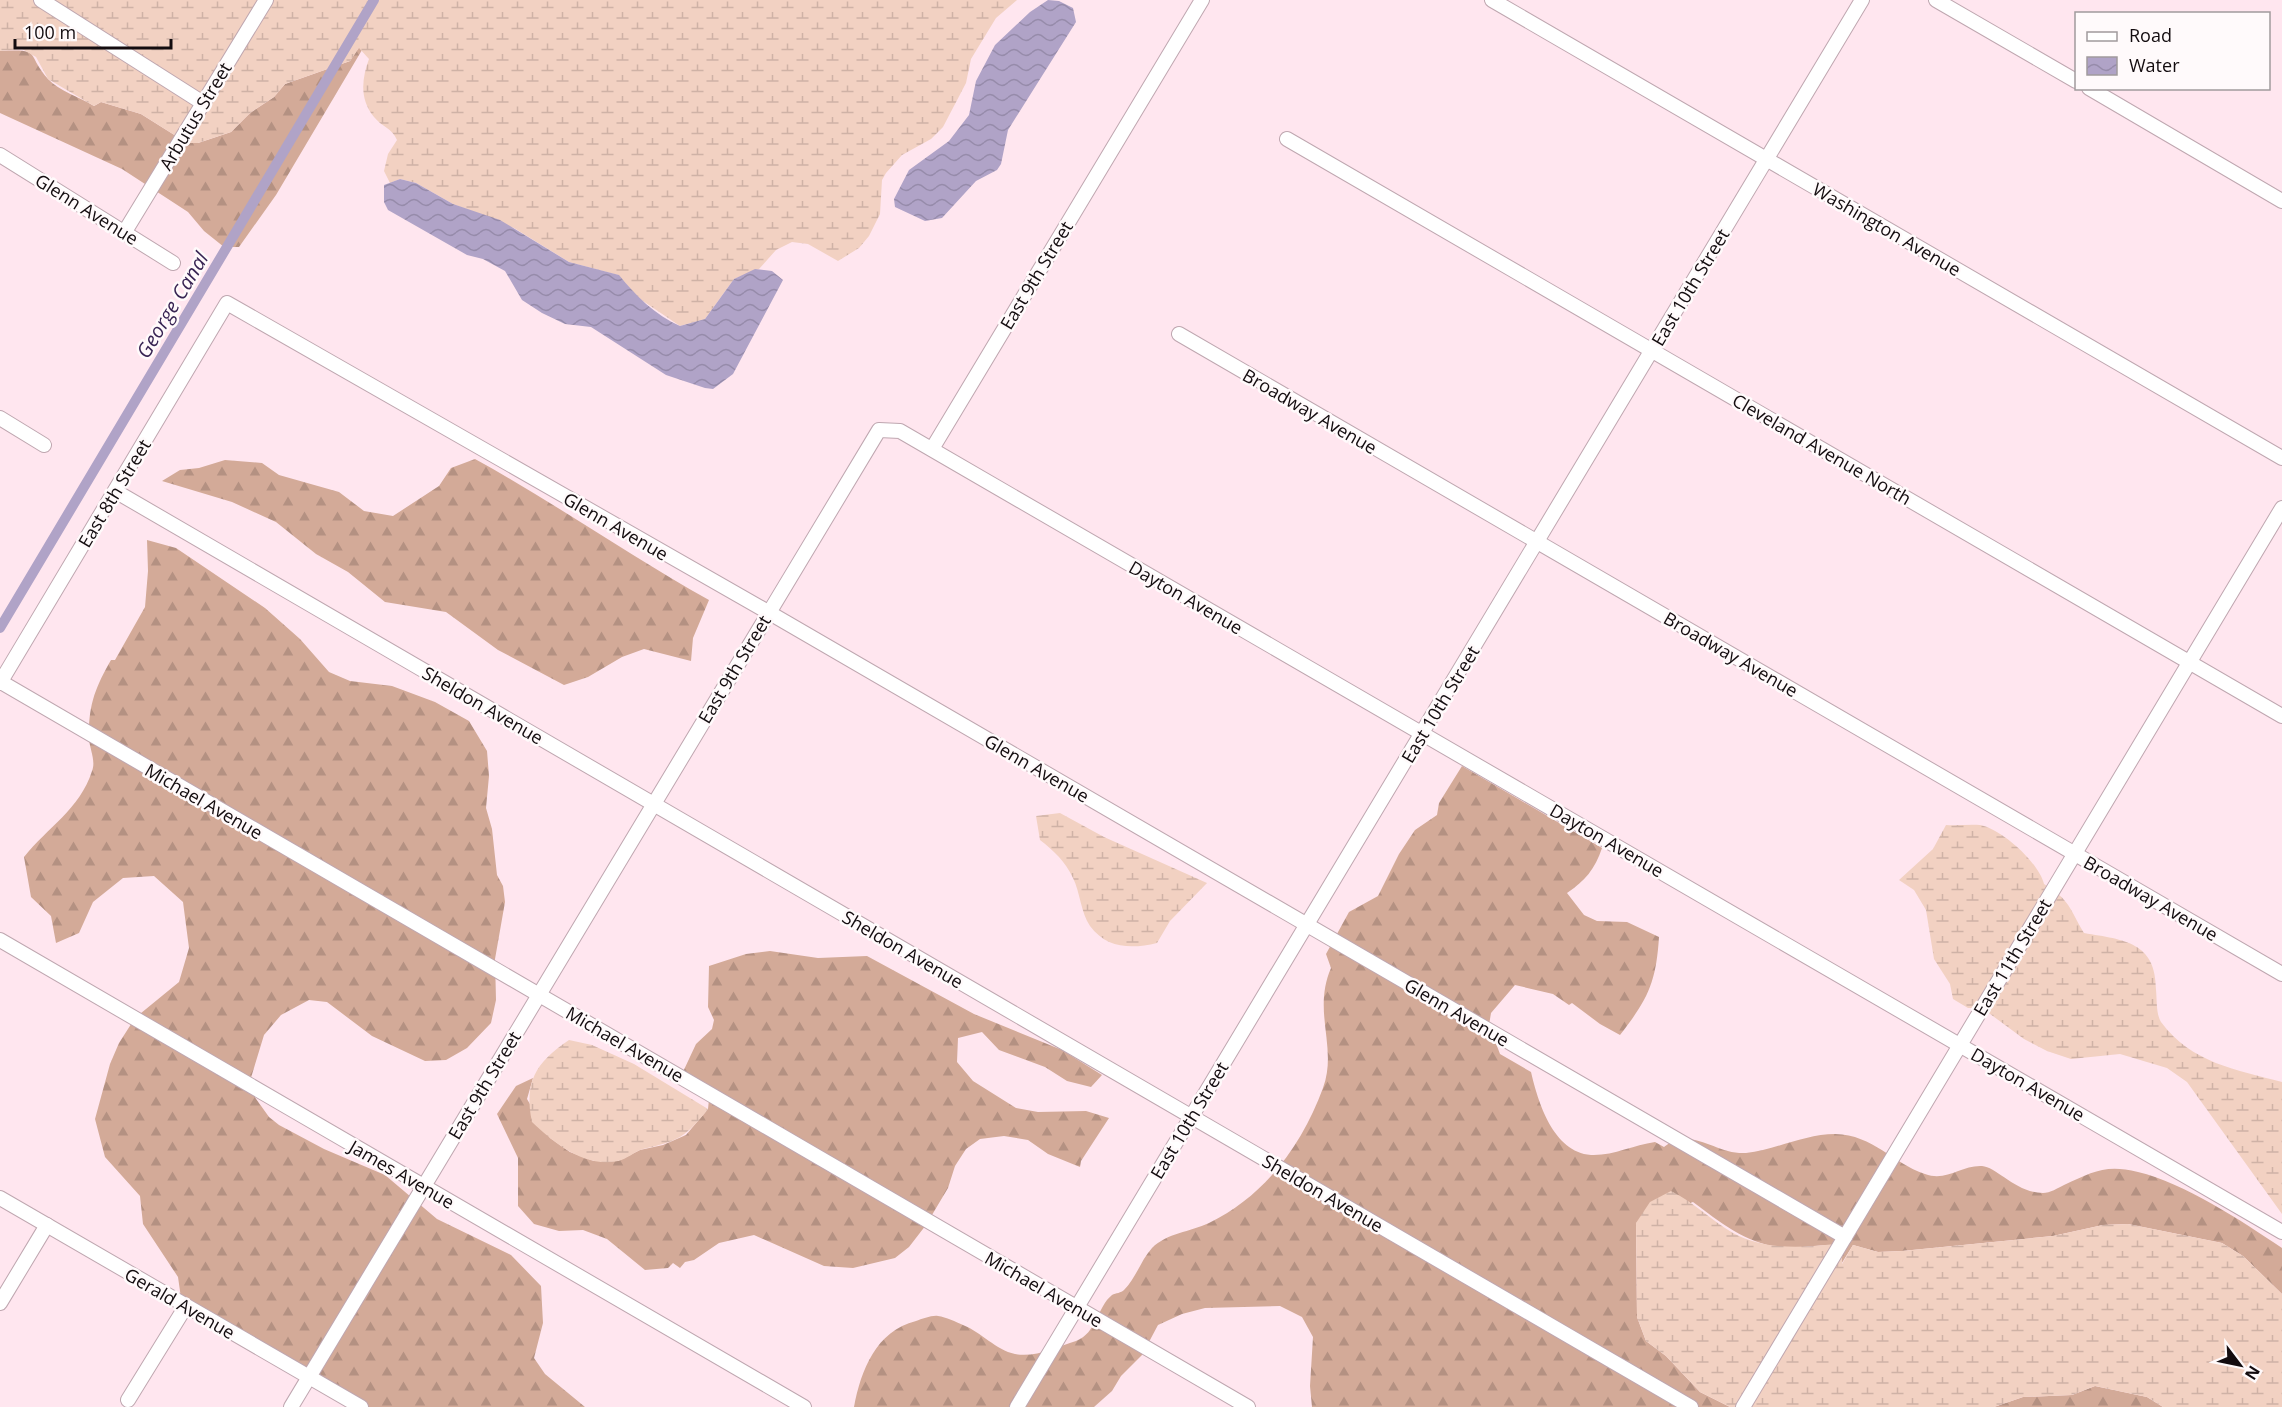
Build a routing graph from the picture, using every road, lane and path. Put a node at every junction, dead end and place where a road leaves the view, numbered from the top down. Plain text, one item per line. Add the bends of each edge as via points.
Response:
1 (41, 0) edge
2 (266, 0) edge
3 (1202, 0) edge
4 (1492, 0) edge
5 (1862, 0) edge
6 (1936, 0) edge
7 (2075, 80) edge
8 (2092, 90) edge
9 (203, 103) junction
10 (1287, 139) dead end
11 (0, 155) edge
12 (1766, 160) junction
13 (2282, 201) edge
14 (124, 233) junction
15 (173, 263) dead end
16 (227, 303) joint
17 (1179, 334) dead end
18 (1652, 351) junction
19 (0, 418) edge
20 (44, 445) dead end
21 (932, 449) junction
22 (2282, 458) edge
23 (115, 491) junction
24 (2282, 508) edge
25 (1537, 542) junction
26 (768, 612) junction
27 (2189, 662) junction
28 (0, 682) edge
29 (2282, 716) edge
30 (1422, 734) junction
31 (653, 803) junction
32 (2074, 854) junction
33 (1307, 925) junction
34 (0, 940) edge
35 (2282, 974) edge
36 (538, 994) junction
37 (1960, 1045) junction
38 (1191, 1116) junction
39 (423, 1186) junction
40 (0, 1198) edge
41 (47, 1225) junction
42 (2282, 1232) edge
43 (1845, 1237) junction
44 (0, 1304) edge
45 (186, 1306) junction
46 (1077, 1308) junction
47 (308, 1377) junction
48 (128, 1400) dead end
49 (291, 1407) edge
50 (361, 1407) edge
51 (804, 1407) edge
52 (1017, 1407) edge
53 (1248, 1407) edge
54 (1690, 1407) edge
55 (1743, 1407) edge

1 - 9 street
2 - 9 street, Arbutus Street
3 - 21 street, East 9th Street
4 - 12 street, Washington Avenue
5 - 12 street, East 10th Street
6 - 7 street
8 - 13 street
9 - 14 street, Arbutus Street
10 - 18 street, Cleveland Avenue North
11 - 14 street, Glenn Avenue
12 - 18 street, East 10th Street
12 - 22 street, Washington Avenue
14 - 15 street, Glenn Avenue
16 - 23 street, East 8th Street
16 - 26 street, Glenn Avenue
17 - 25 street, Broadway Avenue
18 - 25 street, East 10th Street
18 - 27 street, Cleveland Avenue North
19 - 20 street
21 - 26 street, East 9th Street via 900,431 879,430
21 - 30 street, Dayton Avenue
23 - 28 street, East 8th Street
23 - 31 street, Sheldon Avenue
24 - 27 street, East 11th Street
25 - 30 street, East 10th Street
25 - 32 street, Broadway Avenue
26 - 31 street, East 9th Street
26 - 33 street, Glenn Avenue
27 - 29 street, Cleveland Avenue North
27 - 32 street, East 11th Street
28 - 36 street, Michael Avenue
30 - 33 street, East 10th Street
30 - 37 street, Dayton Avenue
31 - 36 street, East 9th Street
31 - 38 street, Sheldon Avenue
32 - 35 street, Broadway Avenue
32 - 37 street, East 11th Street
33 - 38 street, East 10th Street
33 - 43 street, Glenn Avenue
34 - 39 street, James Avenue
36 - 39 street, East 9th Street
36 - 46 street, Michael Avenue
37 - 42 street, Dayton Avenue
37 - 43 street, East 11th Street
38 - 46 street, East 10th Street
38 - 54 street, Sheldon Avenue
39 - 47 street, East 9th Street
39 - 51 street, James Avenue
40 - 41 street, Gerald Avenue
41 - 44 street
41 - 45 street, Gerald Avenue
43 - 55 street, East 11th Street
45 - 47 street, Gerald Avenue
45 - 48 street
46 - 52 street, East 10th Street
46 - 53 street, Michael Avenue
47 - 49 street, East 9th Street
47 - 50 street, Gerald Avenue

